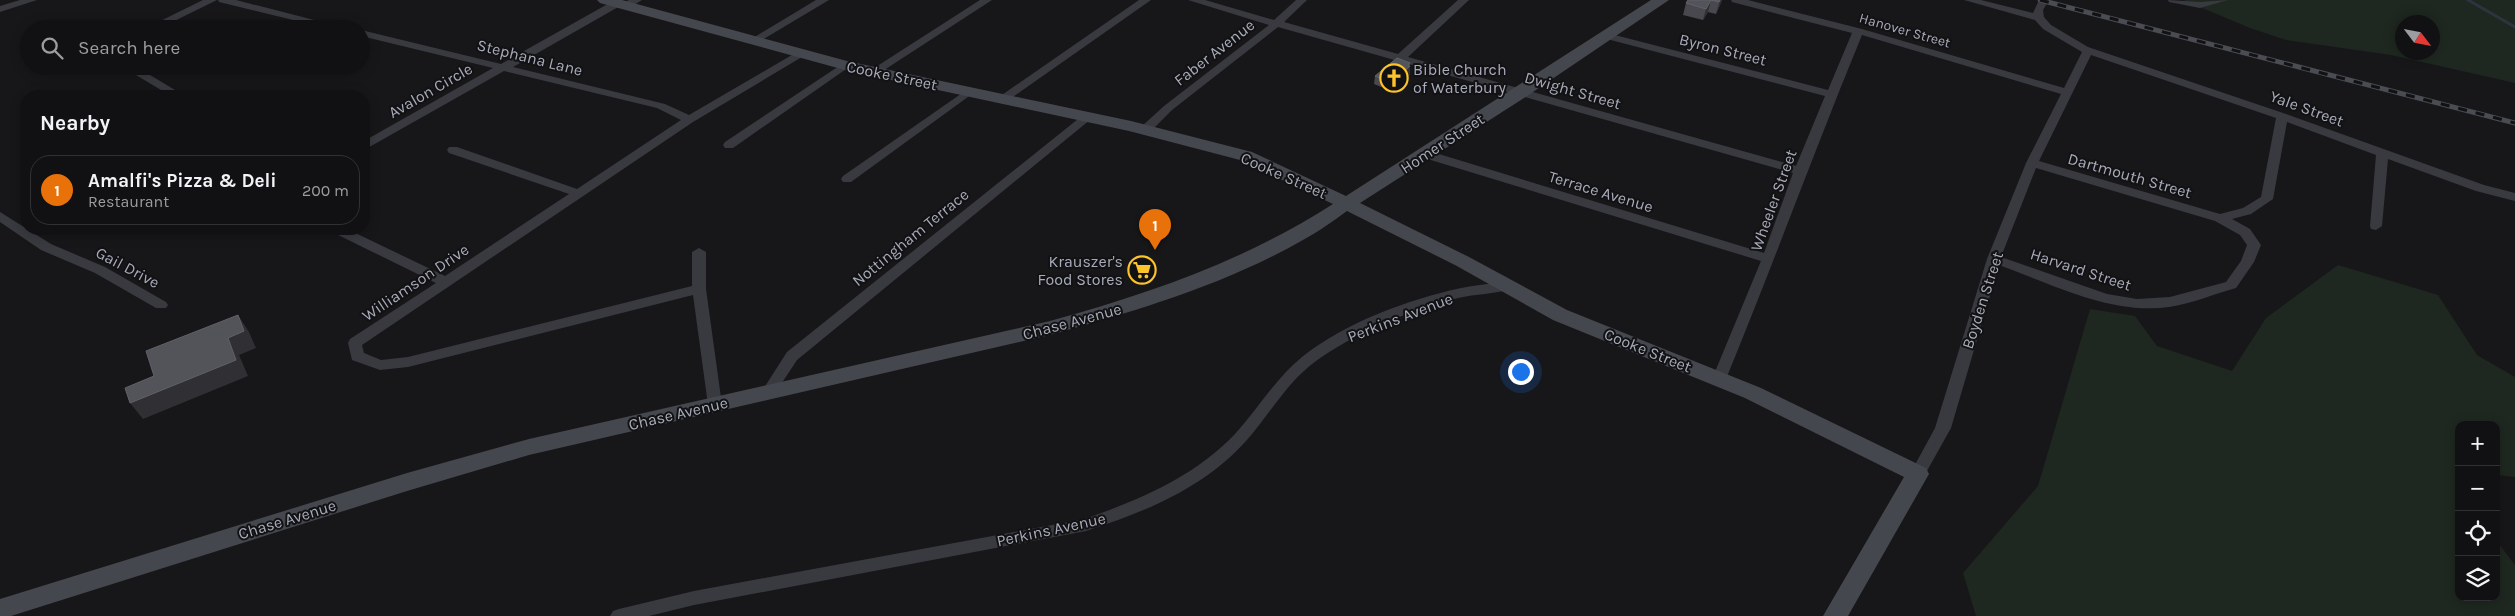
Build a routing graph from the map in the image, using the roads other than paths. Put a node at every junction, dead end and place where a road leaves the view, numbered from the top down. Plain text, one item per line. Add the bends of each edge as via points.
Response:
1 (32, 0) edge
2 (212, 0) edge
3 (223, 0) edge
4 (824, 0) edge
5 (987, 0) edge
6 (1146, 0) edge
7 (1193, 0) edge
8 (1302, 0) edge
9 (1464, 0) edge
10 (1661, 0) edge
11 (1736, 0) edge
12 (1969, 0) edge
13 (2044, 0) edge
14 (2173, 0) edge
15 (2223, 0) edge
16 (621, 2) edge
17 (0, 9) edge
18 (2039, 18) junction
19 (168, 20) edge
20 (306, 20) edge
21 (1276, 24) junction
22 (1858, 31) junction
23 (370, 35) edge
24 (1607, 36) junction
25 (753, 40) junction
26 (2088, 51) junction
27 (802, 54) junction
28 (1399, 59) junction
29 (845, 65) junction
30 (503, 66) junction
31 (874, 72) junction
32 (142, 75) edge
33 (168, 90) edge
34 (968, 92) junction
35 (1522, 92) junction
36 (2066, 92) junction
37 (1831, 94) junction
38 (1003, 99) junction
39 (2282, 116) junction
40 (1087, 117) junction
41 (689, 120) junction
42 (1146, 130) junction
43 (370, 143) edge
44 (729, 145) dead end
45 (453, 150) dead end
46 (2382, 153) junction
47 (1425, 154) junction
48 (2032, 163) junction
49 (1800, 171) junction
50 (847, 179) dead end
51 (577, 193) junction
52 (2515, 197) edge
53 (1348, 204) junction
54 (0, 216) edge
55 (2220, 218) junction
56 (2376, 226) dead end
57 (20, 229) edge
58 (28, 235) edge
59 (349, 235) edge
60 (700, 252) dead end
61 (1994, 258) junction
62 (1769, 259) junction
63 (448, 283) junction
64 (1506, 286) junction
65 (699, 290) junction
66 (161, 305) dead end
67 (1719, 379) junction
68 (767, 394) junction
69 (715, 405) junction
70 (1918, 474) junction
71 (0, 609) edge
72 (619, 616) edge
73 (1835, 616) edge

1 - 17 street
2 - 19 street
3 - 20 street
4 - 25 street
5 - 31 street
6 - 38 street
7 - 21 street, Dwight Street
8 - 21 street, Faber Avenue
9 - 28 street
10 - 24 main road, Homer Street
11 - 22 street, Hanover Street
12 - 18 street
13 - 18 street via 2038,10
14 - 15 street via 2200,5
16 - 25 main road, Cooke Street
16 - 30 street, Avalon Circle
18 - 26 street via 2057,34
21 - 28 street, Dwight Street
21 - 42 street, Faber Avenue via 1163,112
22 - 36 street, Hanover Street
22 - 37 street, Wheeler Street
23 - 30 street, Stephana Lane
24 - 35 main road, Homer Street
24 - 37 street, Byron Street
25 - 27 main road, Cooke Street
26 - 36 street, Boyden Street
26 - 39 street, Yale Street
27 - 29 main road, Cooke Street
27 - 41 street, Williamson Drive
28 - 35 street, Dwight Street
29 - 31 main road, Cooke Street
29 - 44 street
30 - 41 street, Stephana Lane via 661,106
30 - 43 street, Avalon Circle
31 - 34 main road, Cooke Street
32 - 33 street
34 - 38 main road, Cooke Street
34 - 50 street
35 - 47 main road, Homer Street
35 - 49 street, Dwight Street
36 - 48 street, Boyden Street
37 - 49 street, Wheeler Street
38 - 40 main road, Cooke Street
39 - 46 street, Yale Street
39 - 55 street via 2267,199 2246,211
40 - 42 main road, Cooke Street
40 - 68 street, Nottingham Terrace via 818,333 792,356
41 - 51 street, Williamson Drive
42 - 53 main road, Cooke Street via 1250,158
45 - 51 street
46 - 52 street, Yale Street
46 - 56 street
47 - 53 main road, Homer Street
47 - 62 street, Terrace Avenue
48 - 55 street, Dartmouth Street
48 - 61 street, Boyden Street
49 - 62 street, Wheeler Street
51 - 63 street, Williamson Drive
53 - 64 main road, Cooke Street
53 - 68 main road, Chase Avenue via 1244,262 1158,296 1050,328
54 - 57 street, Gail Drive
55 - 61 street, Harvard Street via 2245,232 2254,246 2247,262 2231,285 2170,302 2137,304 2105,298
58 - 66 street, Gail Drive via 46,247 100,270
59 - 63 street
60 - 65 street
61 - 70 street, Boyden Street via 1943,428
62 - 67 street, Wheeler Street
63 - 65 street, Williamson Drive via 355,343 357,356 380,365 408,362
64 - 67 main road, Cooke Street via 1575,321
64 - 72 street, Perkins Avenue via 1460,293 1403,312 1349,335 1317,354 1277,389 1240,437 1197,477 1147,504 1086,525 694,598
65 - 69 street
67 - 70 main road, Cooke Street
68 - 69 main road, Chase Avenue
69 - 71 main road, Chase Avenue via 478,461
70 - 73 main road, Boyden Street

